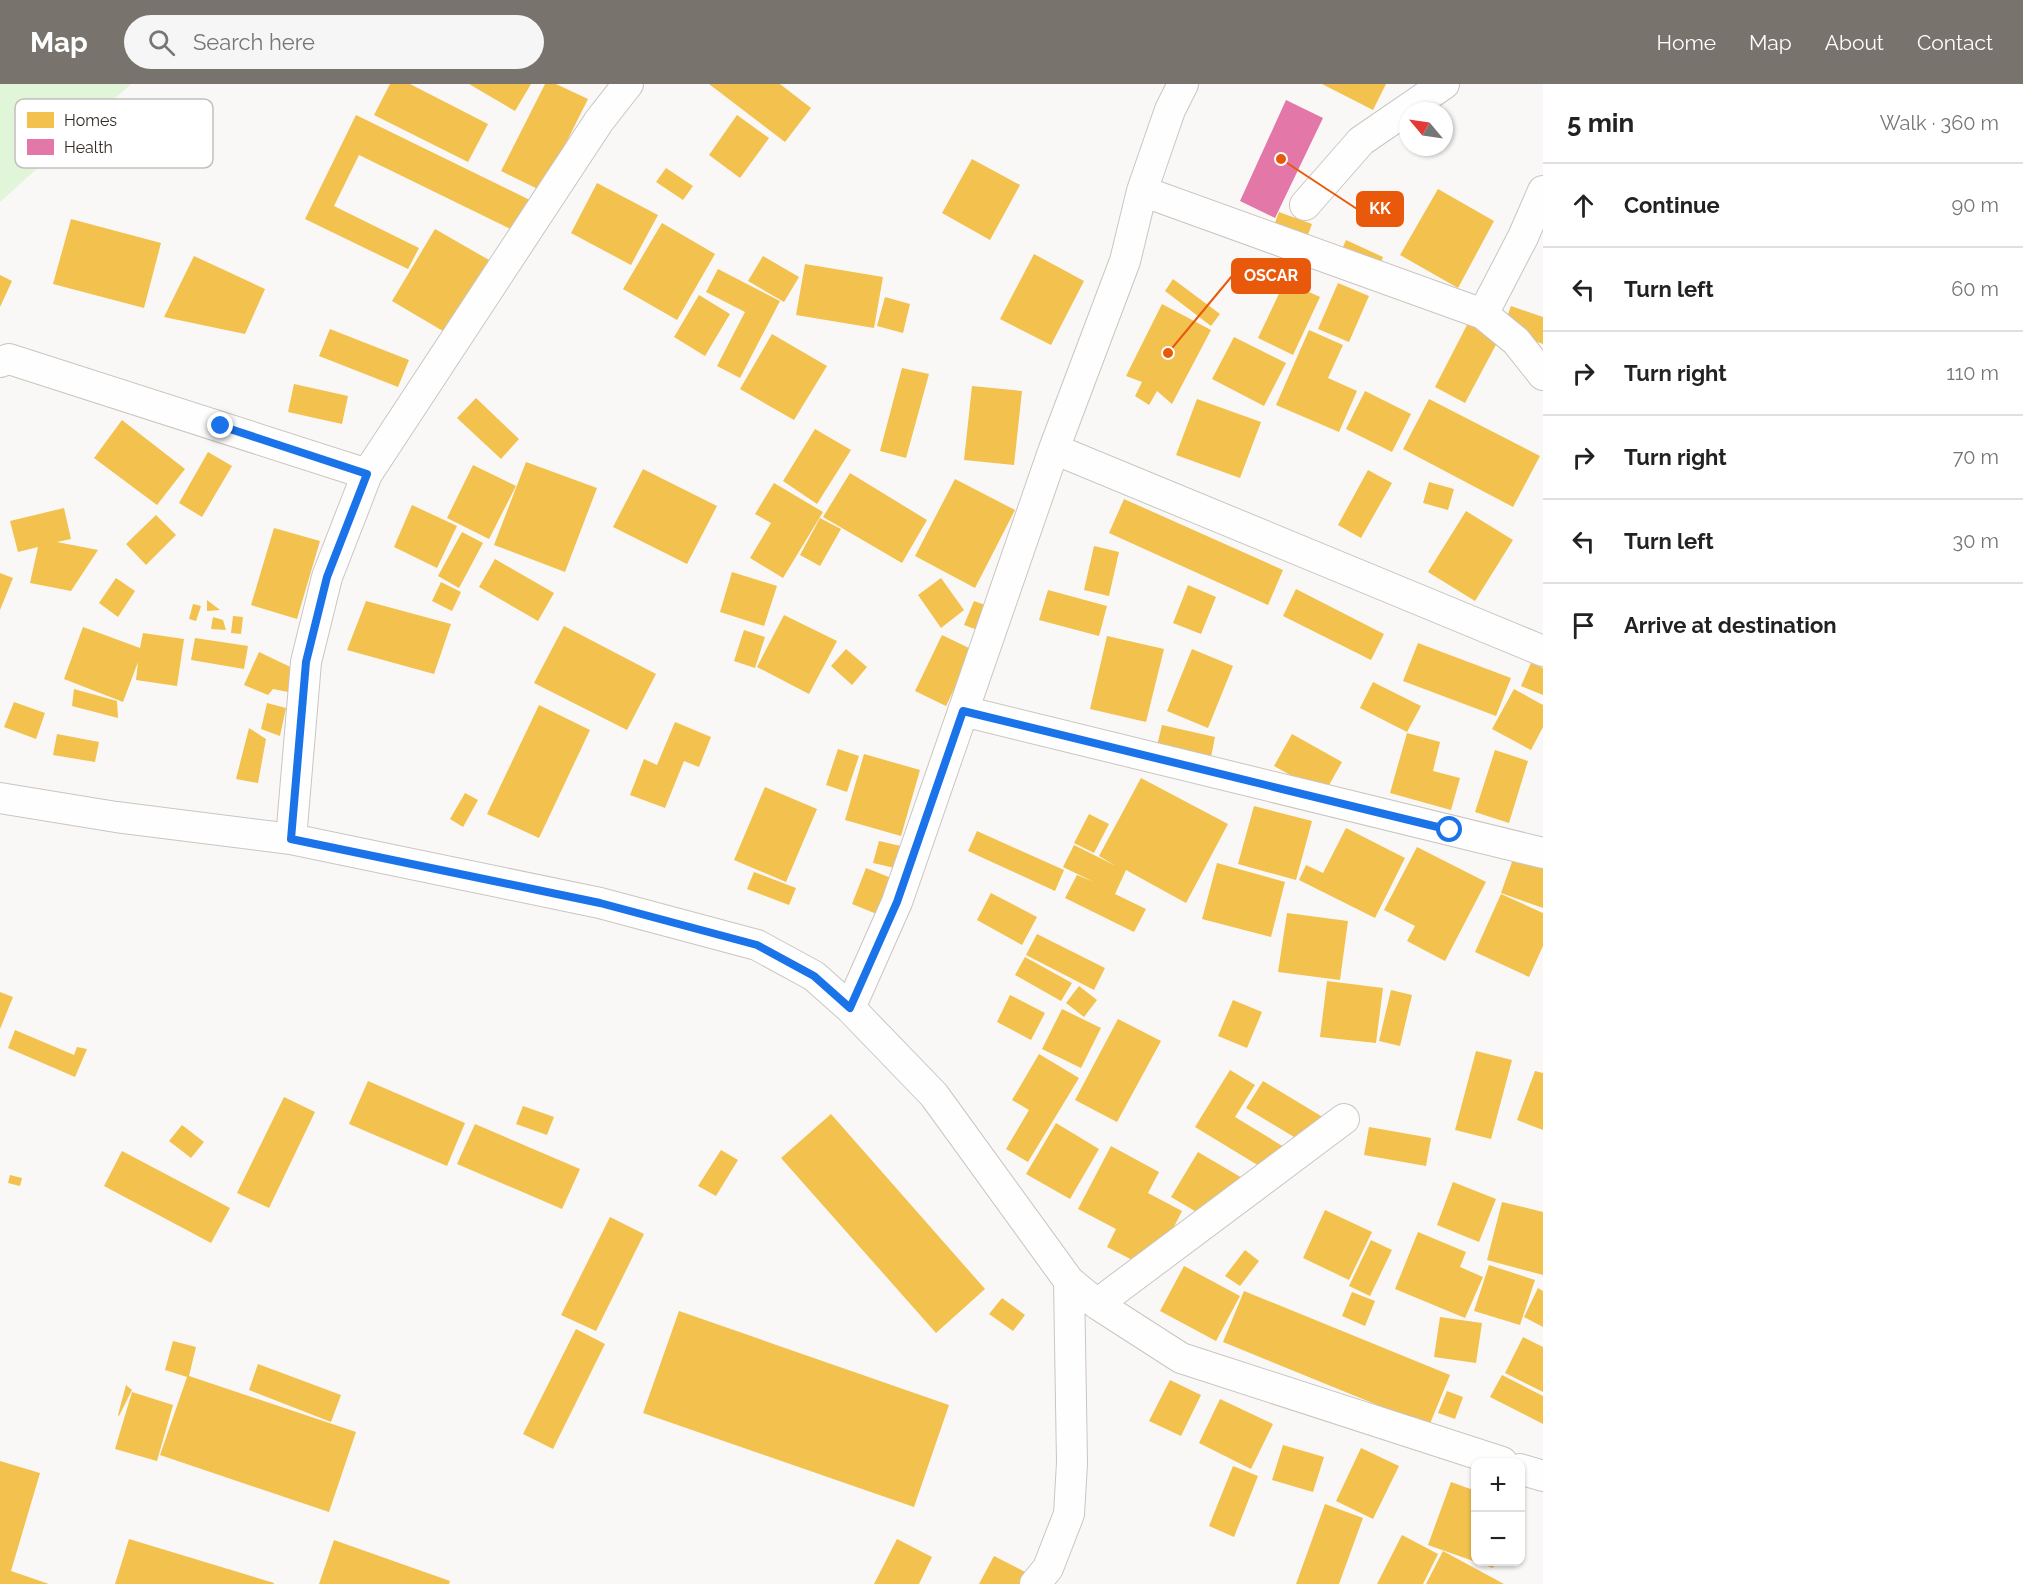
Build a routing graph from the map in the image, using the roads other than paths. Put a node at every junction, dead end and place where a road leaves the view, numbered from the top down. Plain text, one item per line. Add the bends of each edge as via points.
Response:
1 (628, 84) edge
2 (1183, 84) edge
3 (1444, 84) edge
4 (1142, 191) junction
5 (1543, 191) edge
6 (1305, 206) dead end
7 (1483, 314) junction
8 (0, 362) edge
9 (1543, 375) edge
10 (1054, 449) junction
11 (367, 474) junction
12 (1543, 651) edge
13 (963, 711) junction
14 (0, 798) edge
15 (291, 839) junction
16 (1543, 853) edge
17 (850, 1008) junction
18 (1344, 1119) dead end
19 (1069, 1281) junction
20 (1097, 1304) junction
21 (1490, 1458) edge
22 (1525, 1470) edge
23 (1543, 1476) edge
24 (1035, 1584) edge

1 - 11 street via 599,121
2 - 4 street
3 - 6 street via 1361,141
4 - 7 street
4 - 10 street via 1125,261
5 - 7 street
7 - 9 street via 1516,341
8 - 11 street via 9,359
10 - 12 street
10 - 13 street
11 - 15 street via 327,577 306,662
13 - 16 street
13 - 17 street via 897,902
14 - 15 street
15 - 17 street via 600,903 757,945 814,976
17 - 19 street via 934,1095
18 - 20 street
19 - 20 street
19 - 24 street via 1069,1514 1047,1568
20 - 21 street via 1181,1358
22 - 23 street

